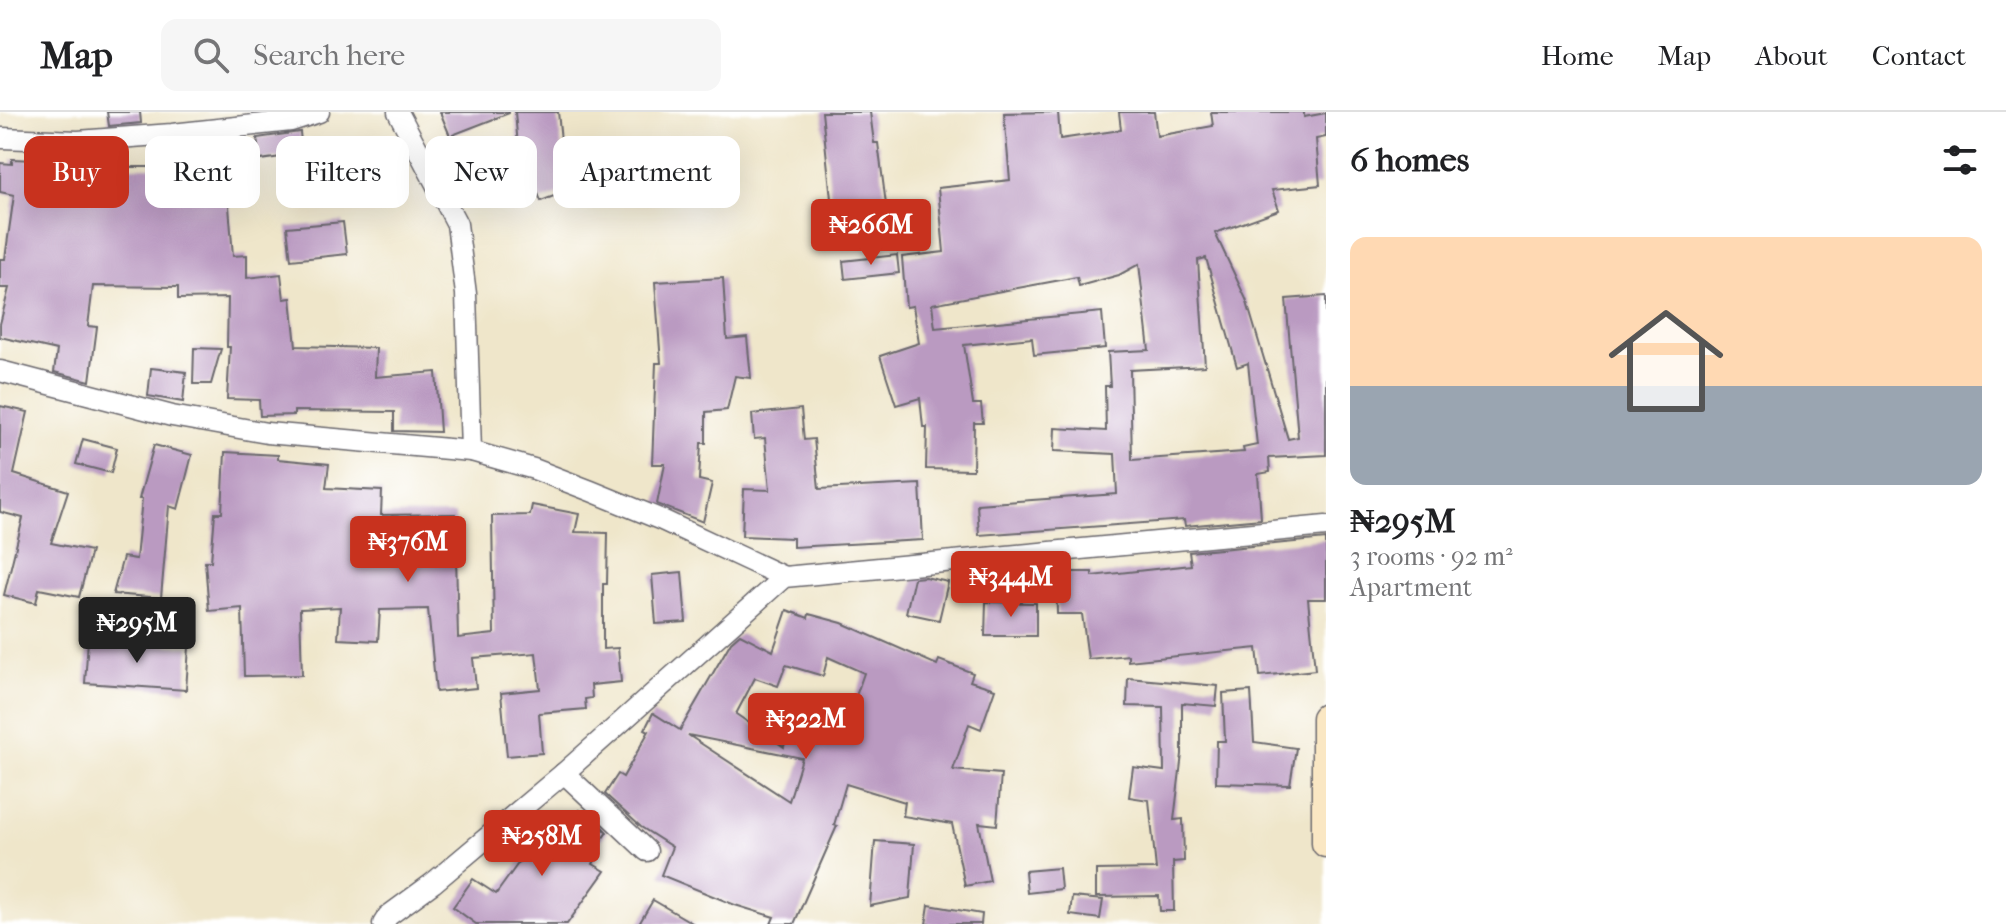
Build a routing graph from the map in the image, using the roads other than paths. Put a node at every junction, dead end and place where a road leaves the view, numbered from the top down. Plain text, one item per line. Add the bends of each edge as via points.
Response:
1 (319, 112) edge
2 (398, 112) edge
3 (2, 138) dead end
4 (0, 371) edge
5 (471, 451) junction
6 (1326, 526) edge
7 (784, 577) junction
8 (1326, 718) edge
9 (564, 773) junction
10 (1326, 843) edge
11 (647, 851) dead end
12 (383, 924) edge

1 - 3 street via 291,121 172,134 78,141
2 - 5 street via 457,224 466,294
4 - 5 street via 172,416 267,433
5 - 7 street via 591,491
6 - 7 street
7 - 9 street
8 - 10 street
9 - 11 street
9 - 12 street

